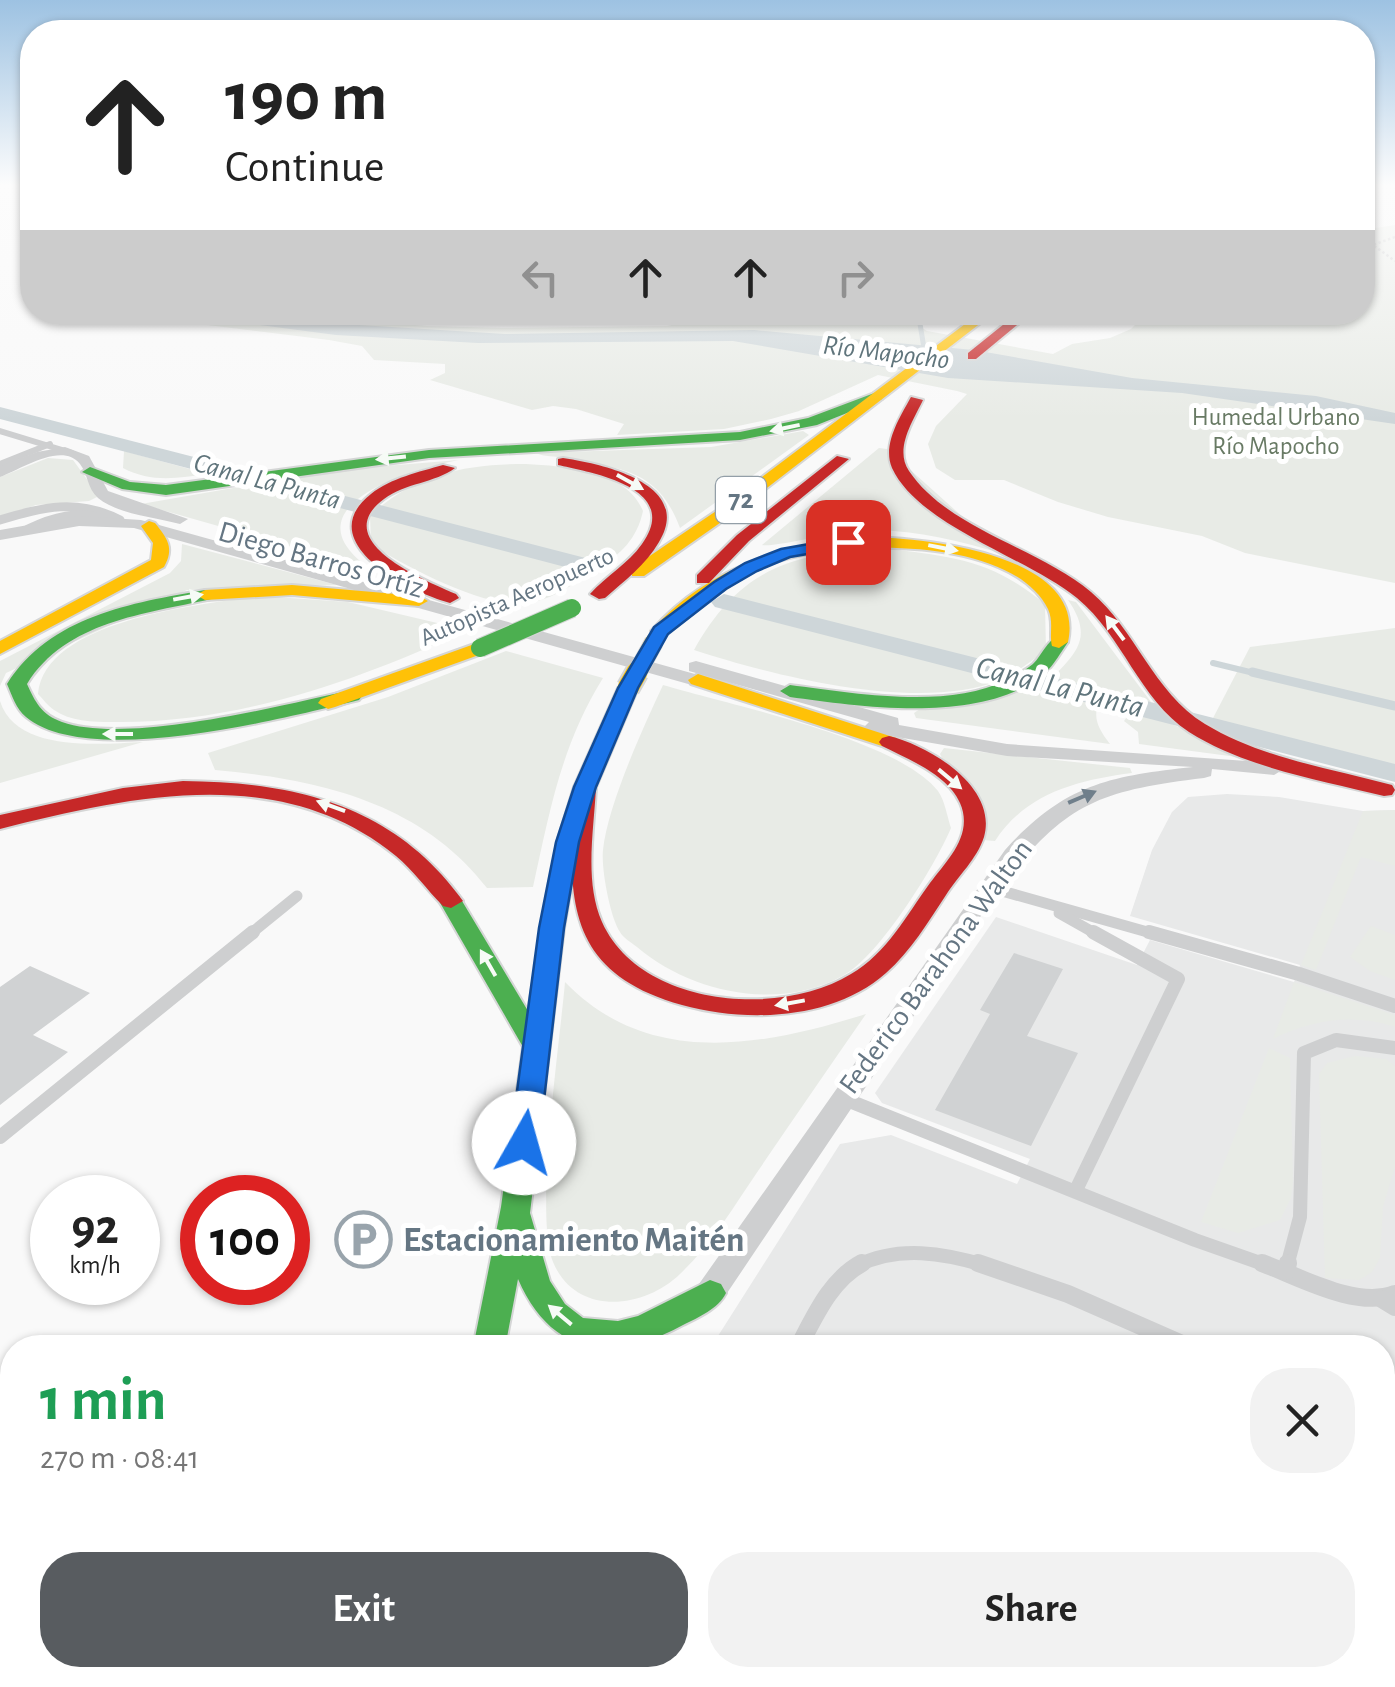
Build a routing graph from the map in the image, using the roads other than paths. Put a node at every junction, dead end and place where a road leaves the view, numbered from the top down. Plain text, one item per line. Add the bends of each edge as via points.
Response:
1 (985, 325) edge
2 (986, 325) edge
3 (932, 388) junction
4 (883, 392) junction
5 (0, 431) edge
6 (50, 444) junction
7 (72, 453) junction
8 (0, 468) edge
9 (90, 472) junction
10 (0, 520) edge
11 (114, 520) junction
12 (149, 526) junction
13 (0, 535) edge
14 (599, 594) junction
15 (450, 598) junction
16 (419, 601) junction
17 (658, 636) junction
18 (0, 648) edge
19 (698, 680) junction
20 (775, 689) junction
21 (352, 696) junction
22 (148, 754) dead end
23 (1132, 758) junction
24 (1307, 774) junction
25 (585, 787) junction
26 (1390, 792) edge
27 (0, 822) edge
28 (988, 887) junction
29 (297, 896) dead end
30 (1039, 902) junction
31 (1395, 1006) edge
32 (537, 1048) junction
33 (1395, 1048) edge
34 (842, 1098) junction
35 (0, 1136) edge
36 (1076, 1190) junction
37 (516, 1207) junction
38 (1286, 1271) junction
39 (710, 1293) junction
40 (1391, 1300) edge
41 (682, 1334) dead end
42 (491, 1335) edge
43 (806, 1335) edge
44 (1159, 1335) edge

1 - 4 highway, Autopista Aeropuerto / 72
2 - 3 highway, Autopista Aeropuerto / 72
3 - 17 highway, Autopista Aeropuerto / 72 via 743,538
26 -> 3 highway via 1210,734 1170,708 1086,596 945,508 902,472 897,443
4 -> 9 highway via 812,422 740,436 429,454 152,490
4 - 14 highway, Autopista Aeropuerto / 72 via 668,555
5 - 6 lane
6 - 7 lane
6 - 8 lane
7 - 8 street
7 - 9 street, Diego Barros Ortíz
9 - 15 street, Diego Barros Ortíz via 100,491 115,500
10 - 11 lane via 80,503
11 - 12 street, Diego Barros Ortíz
11 - 13 street, Diego Barros Ortíz
12 - 16 street, Diego Barros Ortíz
12 - 18 highway via 162,542 158,563
15 -> 14 highway via 396,574 357,535 366,509 418,476 492,461 557,461 620,476 656,502 659,526 645,550
14 - 21 highway, Autopista Aeropuerto / 72, bridge
15 - 20 street, Diego Barros Ortíz
16 - 19 street, Diego Barros Ortíz
21 -> 16 highway via 108,735 39,719 21,702 17,684 30,660 64,637 177,598 289,588
17 -> 20 highway via 751,567 848,542 915,543 997,563 1048,595 1060,616 1061,637 1037,670 969,696 915,701
17 - 25 highway, Autopista Aeropuerto / 72, bridge
19 - 23 street, Diego Barros Ortíz via 952,743
19 -> 25 highway via 902,749 964,792 976,821 973,837 888,956 836,991 764,1007 700,1000 644,981 605,950 590,921
20 - 23 street, Diego Barros Ortíz via 907,725
21 - 22 highway, Autopista Aeropuerto / 72
23 - 24 street, Diego Barros Ortíz
24 - 26 street, Diego Barros Ortíz
28 -> 24 street, Federico Barahona Walton via 1044,819 1079,796 1205,772
25 - 32 highway, Autopista Aeropuerto / 72 via 557,892
32 -> 27 highway via 436,882 394,839 344,811 270,790 184,784 91,796
28 - 30 lane
28 - 34 street, Federico Barahona Walton
29 - 35 lane
30 - 31 lane
30 - 36 lane via 1178,979
32 - 37 highway, Autopista Aeropuerto / 72
33 - 38 lane via 1342,1040 1304,1054 1300,1217
34 - 36 lane
34 - 39 street, Federico Barahona Walton
36 - 38 lane
39 -> 37 highway via 638,1334 577,1328 543,1300
37 - 42 highway, Autopista Aeropuerto / 72
38 - 40 lane via 1361,1298
39 - 41 highway
43 - 44 lane via 850,1268 882,1253 910,1250 966,1257

